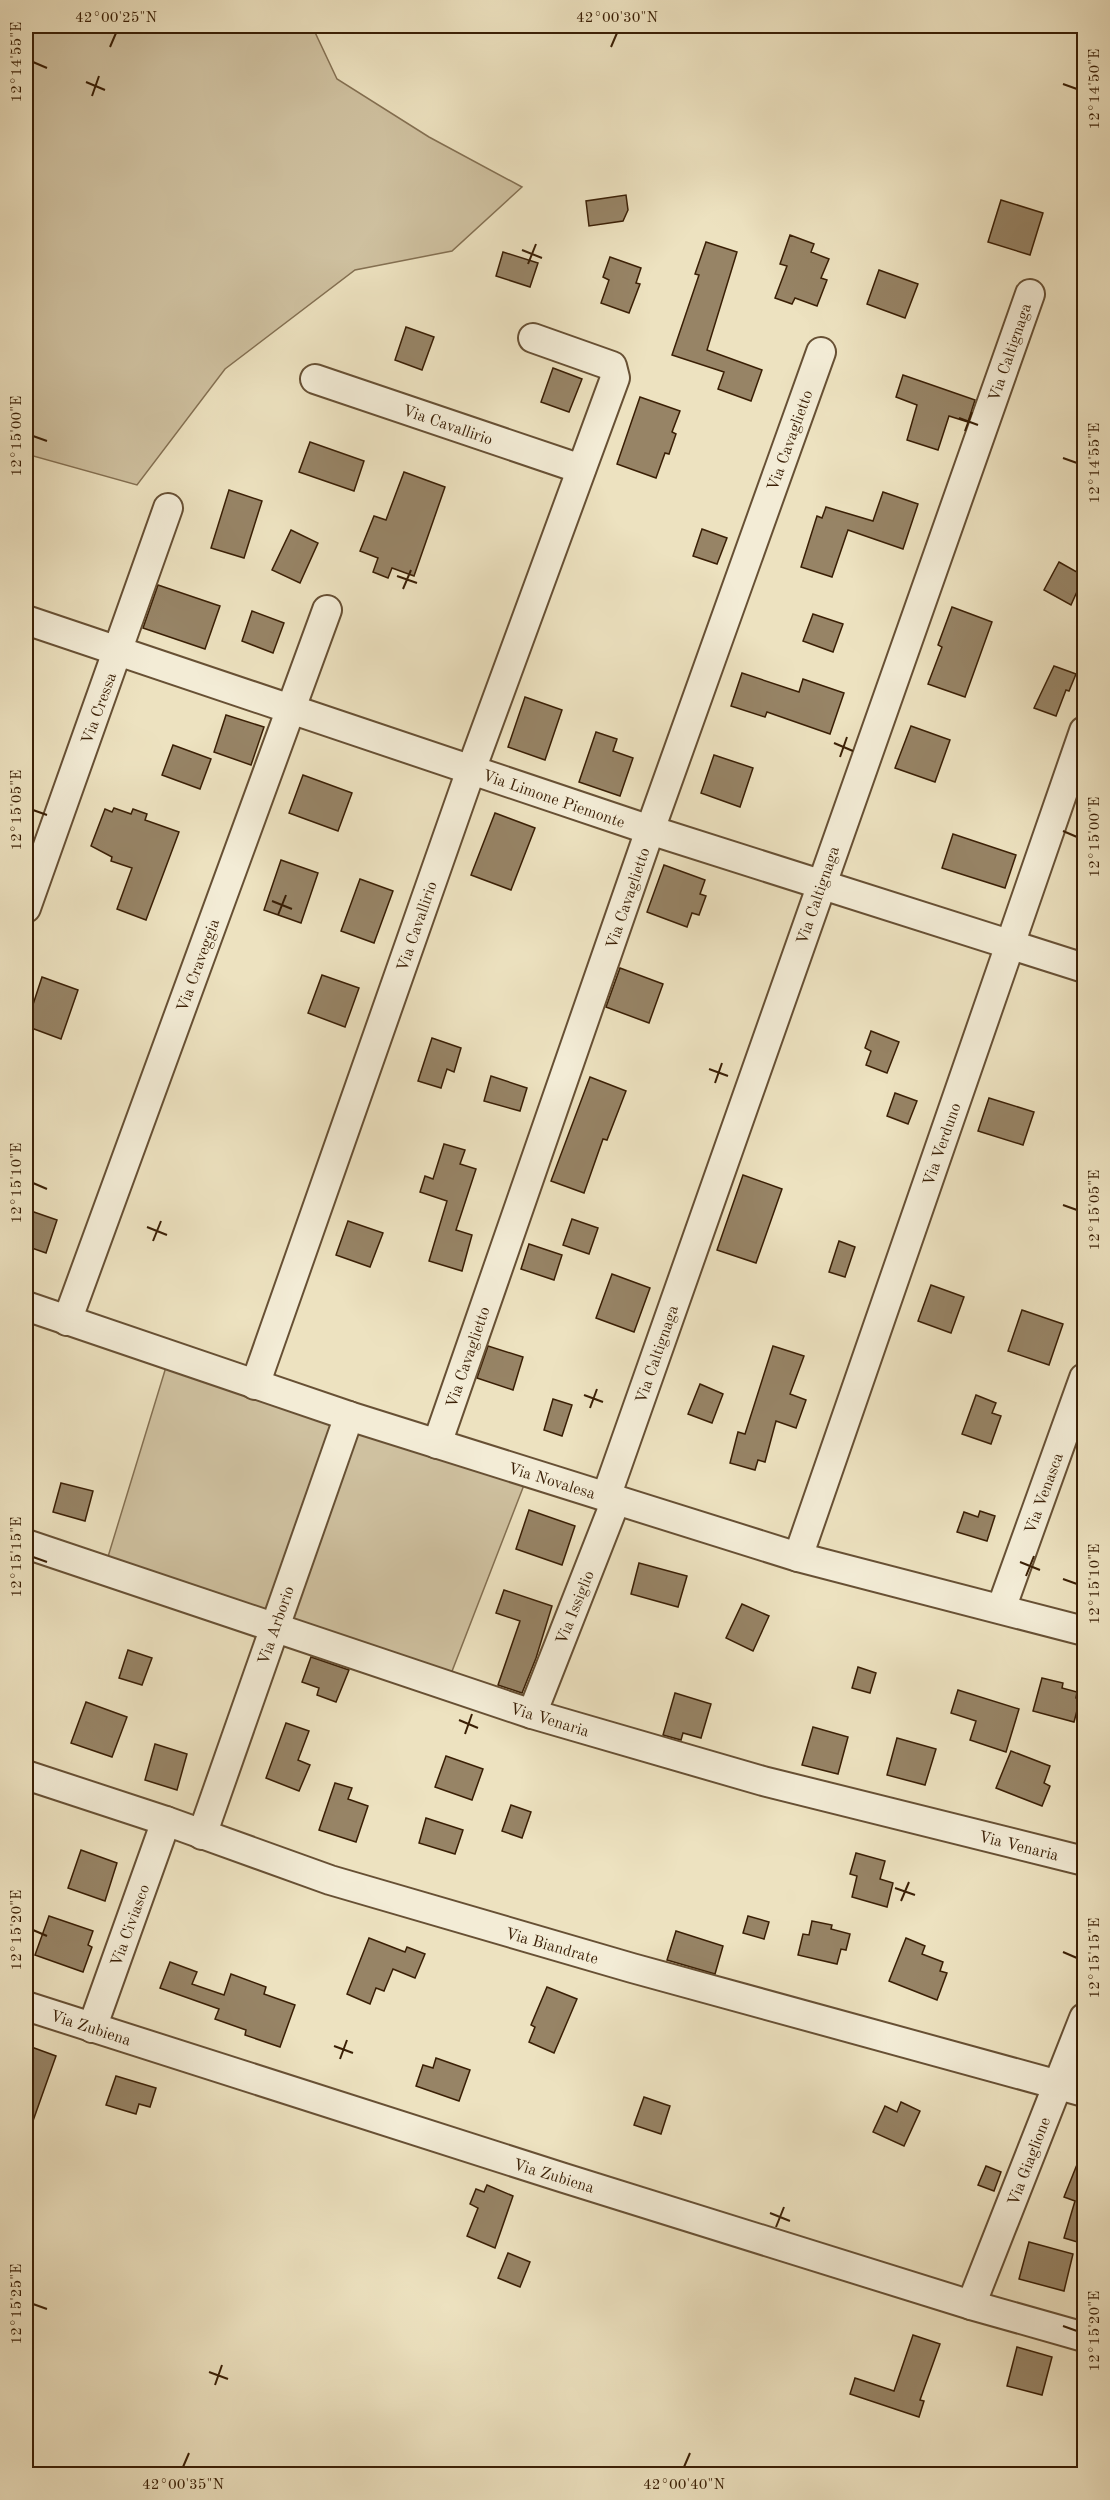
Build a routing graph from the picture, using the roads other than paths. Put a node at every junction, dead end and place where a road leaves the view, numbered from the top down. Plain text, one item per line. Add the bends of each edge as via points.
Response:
1 (1030, 294) dead end
2 (533, 338) dead end
3 (820, 352) dead end
4 (315, 379) dead end
5 (581, 469) junction
6 (168, 508) dead end
7 (327, 610) dead end
8 (26, 620) edge
9 (119, 650) junction
10 (291, 710) junction
11 (1084, 731) edge
12 (471, 770) junction
13 (650, 830) junction
14 (821, 884) junction
15 (26, 908) edge
16 (1010, 943) junction
17 (1084, 968) edge
18 (26, 1306) edge
19 (67, 1321) junction
20 (1084, 1378) edge
21 (255, 1385) junction
22 (349, 1416) junction
23 (437, 1444) junction
24 (611, 1498) junction
25 (26, 1544) edge
26 (798, 1557) junction
27 (1001, 1609) junction
28 (274, 1628) junction
29 (1084, 1631) edge
30 (532, 1714) junction
31 (26, 1775) edge
32 (166, 1821) junction
33 (202, 1835) junction
34 (1084, 1861) edge
35 (26, 2006) edge
36 (1084, 2018) edge
37 (92, 2028) junction
38 (1071, 2089) edge
39 (971, 2305) junction
40 (1084, 2337) edge

1 - 14 street, Via Caltignaga
2 - 5 street, Via Cavallirio via 612,366 615,378
3 - 13 street, Via Cavaglietto
4 - 5 street, Via Cavallirio
5 - 12 street, Via Cavallirio
6 - 9 street, Via Cressa
7 - 10 street, Via Craveggia
8 - 9 street, Via Limone Piemonte
9 - 10 street, Via Limone Piemonte
9 - 15 street, Via Cressa
10 - 12 street, Via Limone Piemonte
10 - 19 street, Via Craveggia
11 - 16 street, Via Verduno
12 - 13 street, Via Limone Piemonte
12 - 21 street, Via Cavallirio
13 - 14 street, Via Limone Piemonte
13 - 23 street, Via Cavaglietto
14 - 16 street, Via Limone Piemonte
14 - 24 street, Via Caltignaga
16 - 17 street, Via Limone Piemonte
16 - 26 street, Via Verduno
18 - 19 street, Via Novalesa
19 - 21 street, Via Novalesa
20 - 27 street, Via Venasca
21 - 22 street, Via Novalesa
22 - 23 street, Via Novalesa
22 - 28 street, Via Arborio
23 - 24 street, Via Novalesa
24 - 26 street, Via Novalesa
24 - 30 street, Via Issiglio
25 - 28 street, Via Venaria
26 - 27 street, Via Novalesa
27 - 29 street, Via Novalesa
28 - 30 street, Via Venaria
28 - 33 street, Via Arborio
30 - 34 street, Via Venaria via 762,1781
31 - 32 street, Via Biandrate
32 - 33 street, Via Biandrate
32 - 37 street, Via Civiasco
33 - 38 street, Via Biandrate via 330,1880 620,1965
35 - 37 street, Via Zubiena
36 - 38 street, Via Giaglione
37 - 39 street, Via Zubiena
38 - 39 street, Via Giaglione
39 - 40 street, Via Zubiena

